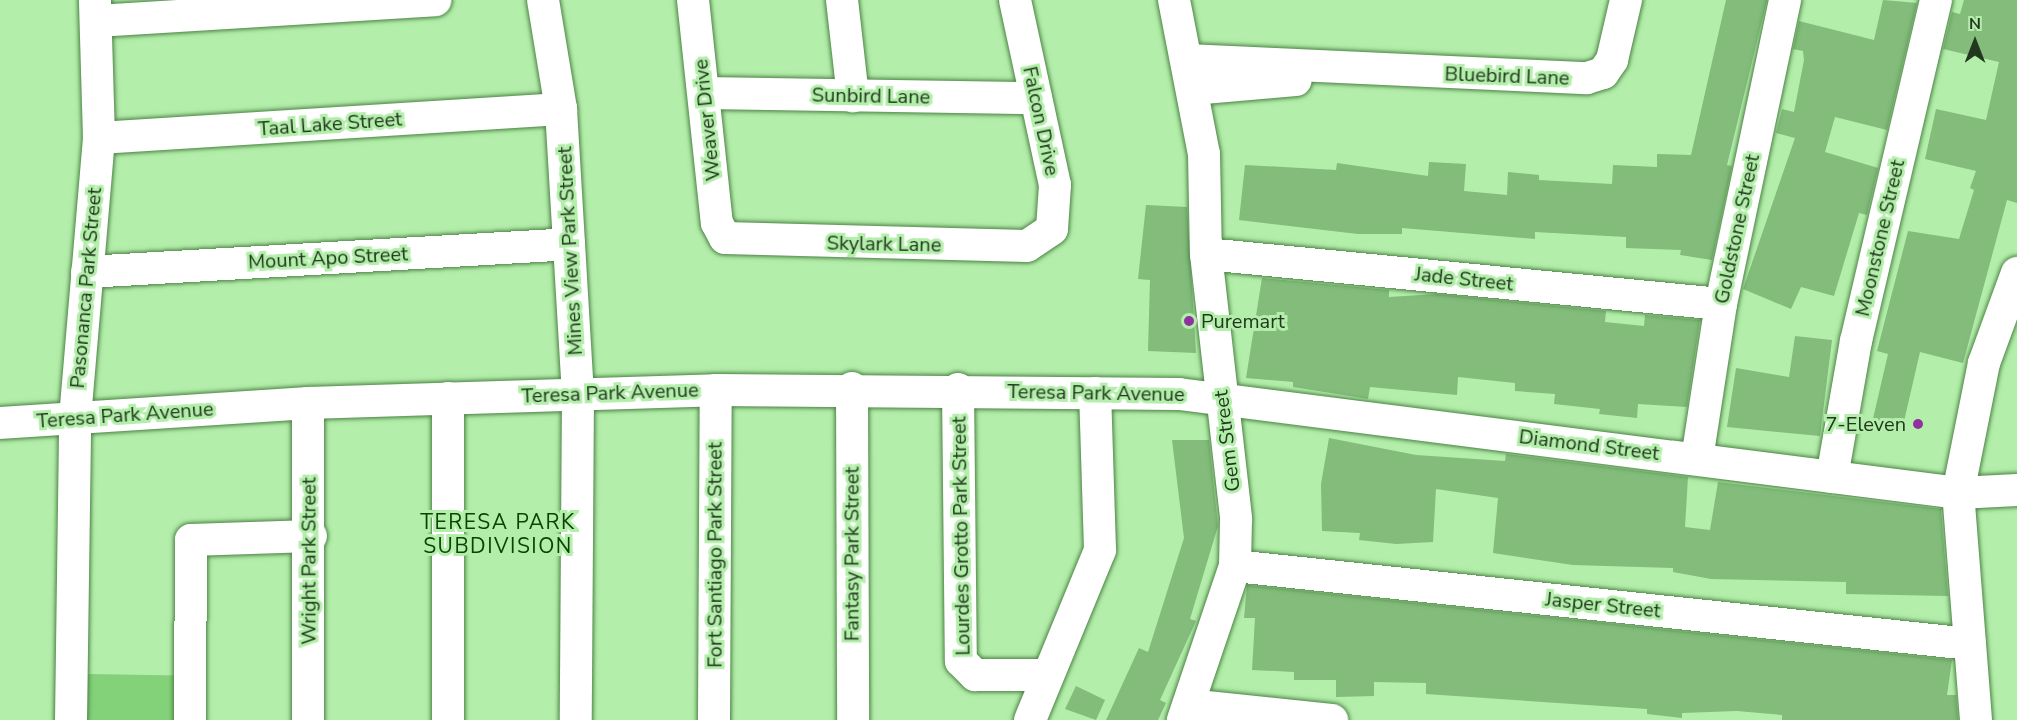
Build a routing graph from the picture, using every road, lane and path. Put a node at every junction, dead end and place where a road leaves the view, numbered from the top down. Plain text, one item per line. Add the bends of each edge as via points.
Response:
1 (435, 0) edge
2 (543, 0) edge
3 (693, 0) edge
4 (842, 0) edge
5 (1014, 0) edge
6 (1173, 0) edge
7 (1626, 0) edge
8 (1785, 0) edge
9 (1936, 0) edge
10 (95, 11) edge
11 (1190, 74) junction
12 (705, 93) junction
13 (853, 96) junction
14 (1036, 98) junction
15 (561, 110) junction
16 (99, 138) junction
17 (725, 238) joint
18 (1042, 239) joint
19 (569, 244) junction
20 (1206, 254) junction
21 (87, 273) junction
22 (2017, 273) edge
23 (1721, 304) junction
24 (852, 388) junction
25 (958, 389) junction
26 (716, 390) junction
27 (1095, 393) junction
28 (578, 394) junction
29 (1221, 396) junction
30 (448, 398) junction
31 (308, 403) junction
32 (75, 418) junction
33 (0, 423) edge
34 (1697, 459) junction
35 (1832, 477) junction
36 (2017, 490) edge
37 (1958, 493) junction
38 (311, 536) junction
39 (1235, 566) junction
40 (1970, 644) junction
41 (1047, 675) junction
42 (1186, 712) edge
43 (71, 720) edge
44 (190, 720) edge
45 (308, 720) edge
46 (448, 720) edge
47 (576, 720) edge
48 (714, 720) edge
49 (853, 720) edge
50 (1030, 720) edge
51 (1332, 720) edge
52 (1976, 720) edge

1 - 10 street
2 - 15 street, Mines View Park Street
3 - 12 street, Weaver Drive
4 - 13 street
5 - 14 street, Falcon Drive
6 - 11 street, Gem Street
7 - 11 street, Bluebird Lane via 1612,60 1603,73 1587,78 1332,70
8 - 23 street, Goldstone Street
9 - 35 street, Moonstone Street via 1856,341
10 - 16 street, Pasonanca Park Street
11 - 20 street, Gem Street via 1204,154
12 - 13 street, Sunbird Lane
12 - 17 street, Weaver Drive via 717,223
13 - 14 street, Sunbird Lane
14 - 18 street, Falcon Drive via 1055,185 1052,229
15 - 16 street, Taal Lake Street
15 - 19 street, Mines View Park Street
16 - 21 street, Pasonanca Park Street
17 - 18 street, Skylark Lane via 1027,246
19 - 21 street, Mount Apo Street
19 - 28 street, Mines View Park Street
20 - 23 street, Jade Street
20 - 29 street, Gem Street
21 - 32 street, Pasonanca Park Street
22 - 37 street via 1984,363
23 - 34 street, Goldstone Street
24 - 25 street, Teresa Park Avenue
24 - 26 street, Teresa Park Avenue
24 - 49 street, Fantasy Park Street
25 - 27 street, Teresa Park Avenue
25 - 41 street, Lourdes Grotto Park Street via 961,661 975,675
26 - 28 street, Teresa Park Avenue
26 - 48 street, Fort Santiago Park Street
27 - 29 street, Teresa Park Avenue
27 - 41 street via 1100,550
28 - 30 street, Teresa Park Avenue
28 - 47 street, Mines View Park Street
29 - 34 street, Diamond Street
29 - 39 street, Gem Street via 1236,519
30 - 31 street, Teresa Park Avenue
30 - 46 street
31 - 32 street, Teresa Park Avenue
31 - 38 street, Wright Park Street
32 - 33 street, Teresa Park Avenue
32 - 43 street, Pasonanca Park Street
34 - 35 street, Diamond Street
35 - 37 street, Diamond Street
36 - 37 street, Diamond Street
37 - 40 street
38 - 44 street via 190,540
38 - 45 street, Wright Park Street
39 - 40 street, Jasper Street
39 - 42 street, Gem Street
40 - 52 street
41 - 50 street
42 - 51 street

